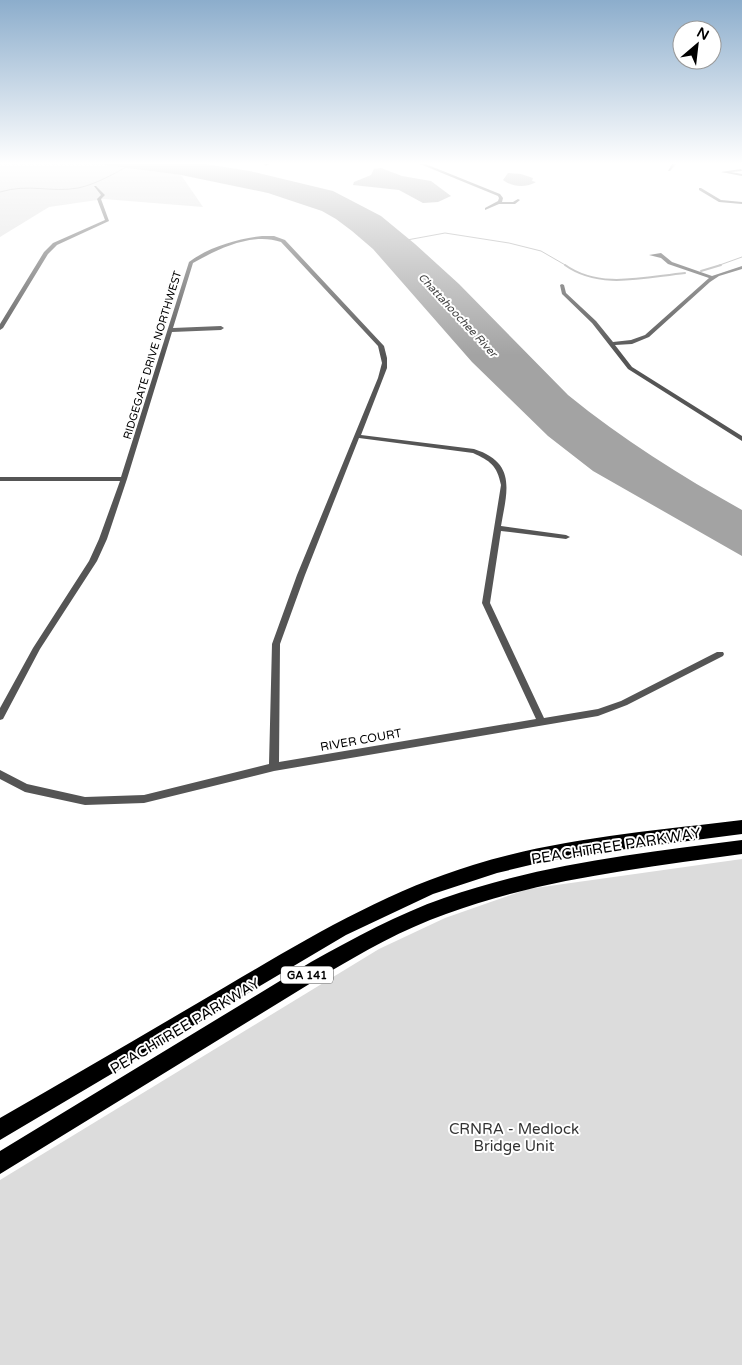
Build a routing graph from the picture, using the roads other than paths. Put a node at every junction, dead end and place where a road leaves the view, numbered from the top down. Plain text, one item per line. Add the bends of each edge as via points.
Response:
1 (92, 228) edge
2 (661, 257) dead end
3 (742, 267) edge
4 (713, 278) junction
5 (562, 285) dead end
6 (0, 328) edge
7 (221, 328) dead end
8 (170, 330) junction
9 (610, 344) junction
10 (357, 436) junction
11 (742, 439) edge
12 (124, 479) junction
13 (0, 480) edge
14 (498, 528) junction
15 (566, 537) dead end
16 (720, 654) dead end
17 (0, 716) edge
18 (541, 721) junction
19 (274, 767) junction
20 (0, 774) edge
21 (742, 827) edge
22 (742, 847) edge
23 (0, 1130) edge
24 (0, 1163) edge

1 - 6 street via 55,244 46,253
2 - 4 street
3 - 4 street
4 - 9 street via 647,336 632,342
5 - 9 street via 564,292 594,322
7 - 8 street
8 - 10 street, RIDGEGATE DRIVE NORTHWEST via 191,262 259,236 280,239 381,346 386,357
8 - 12 street, RIDGEGATE DRIVE NORTHWEST
9 - 11 street via 638,375
10 - 14 street via 474,451 490,459 501,468 504,485
10 - 19 street, RIDGEGATE DRIVE NORTHWEST via 276,644
12 - 13 street
12 - 17 street, RIDGEGATE DRIVE NORTHWEST via 93,561 37,648
14 - 15 street
14 - 18 street via 486,603
16 - 18 street, RIVER COURT via 624,703 598,712
18 - 19 street, RIVER COURT
19 - 20 street, RIVER COURT via 144,799 85,801 25,788
21 - 23 highway, PEACHTREE PARKWAY / GA 141 via 574,849 520,860 411,895 340,929
22 - 24 highway, PEACHTREE PARKWAY / GA 141 via 529,880 472,896 416,917 333,960

